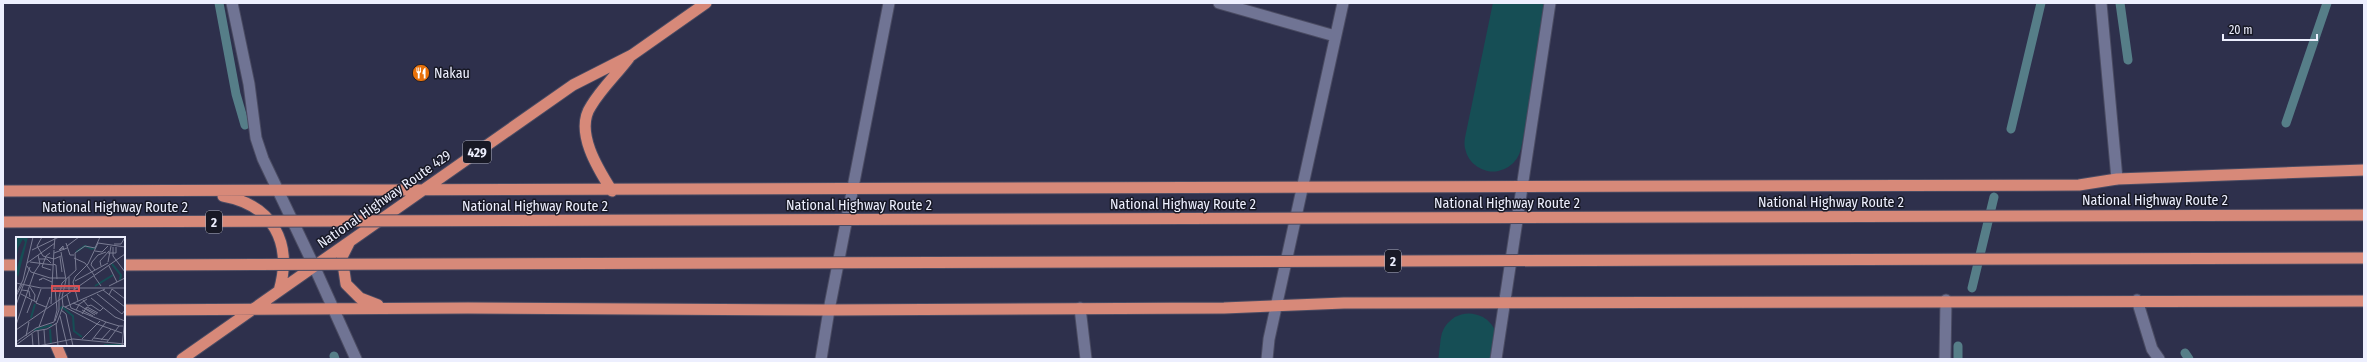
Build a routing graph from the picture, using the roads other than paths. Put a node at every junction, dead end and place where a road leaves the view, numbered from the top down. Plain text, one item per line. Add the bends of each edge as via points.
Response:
1 (232, 3) edge
2 (706, 3) edge
3 (889, 3) edge
4 (1220, 3) edge
5 (1343, 3) edge
6 (1550, 3) edge
7 (2101, 3) edge
8 (1335, 36) junction
9 (632, 55) junction
10 (2364, 170) edge
11 (2117, 179) junction
12 (1521, 187) junction
13 (1303, 188) junction
14 (852, 190) junction
15 (3, 191) edge
16 (196, 191) junction
17 (278, 191) junction
18 (421, 191) junction
19 (612, 191) junction
20 (2364, 215) edge
21 (3, 222) edge
22 (351, 240) junction
23 (2364, 258) edge
24 (3, 265) edge
25 (16, 265) edge
26 (125, 265) edge
27 (314, 266) junction
28 (279, 291) junction
29 (1946, 300) junction
30 (2137, 300) junction
31 (2364, 301) edge
32 (1504, 303) junction
33 (1276, 306) junction
34 (334, 308) junction
35 (386, 308) junction
36 (1080, 308) junction
37 (253, 309) junction
38 (125, 310) edge
39 (828, 310) junction
40 (3, 311) edge
41 (16, 312) edge
42 (56, 346) edge
43 (62, 359) edge
44 (182, 359) edge
45 (356, 359) edge
46 (822, 359) edge
47 (1086, 359) edge
48 (1267, 359) edge
49 (1496, 359) edge
50 (1945, 359) edge
51 (2160, 359) edge

1 - 17 street via 249,84 256,138
2 - 9 highway, National Highway Route 429 / 429
3 - 14 street
4 - 8 street
5 - 8 street
6 - 12 street
7 - 11 street
8 - 13 street
9 - 18 highway, National Highway Route 429 / 429 via 573,85
9 - 19 highway via 590,107 585,122 588,145 595,165
10 - 11 highway
11 - 12 highway via 2079,185
12 - 13 highway
12 - 32 street
13 - 14 highway
13 - 33 street
14 - 19 highway
14 - 39 street
15 - 16 highway
16 - 17 highway
16 - 28 highway via 238,198 266,214 280,238 284,272
17 - 18 highway
17 - 27 street
18 - 19 highway
18 - 22 highway, National Highway Route 429 / 429
20 - 21 highway, National Highway Route 2 / 2, bridge
22 - 27 highway, National Highway Route 429 / 429
22 - 35 highway via 342,257 346,284 360,298
23 - 26 highway, 2, bridge
24 - 25 highway
27 - 28 highway, National Highway Route 429 / 429
27 - 34 street
28 - 37 highway, National Highway Route 429 / 429
29 - 30 highway
29 - 32 highway
29 - 50 street
30 - 31 highway
30 - 51 street via 2152,349
32 - 33 highway via 1344,302
32 - 49 street
33 - 36 highway
33 - 48 street
34 - 35 highway
34 - 37 highway
34 - 45 street
35 - 39 highway
36 - 39 highway
36 - 47 street
37 - 38 highway
37 - 44 highway, National Highway Route 429 / 429
39 - 46 street
40 - 41 highway
42 - 43 highway

